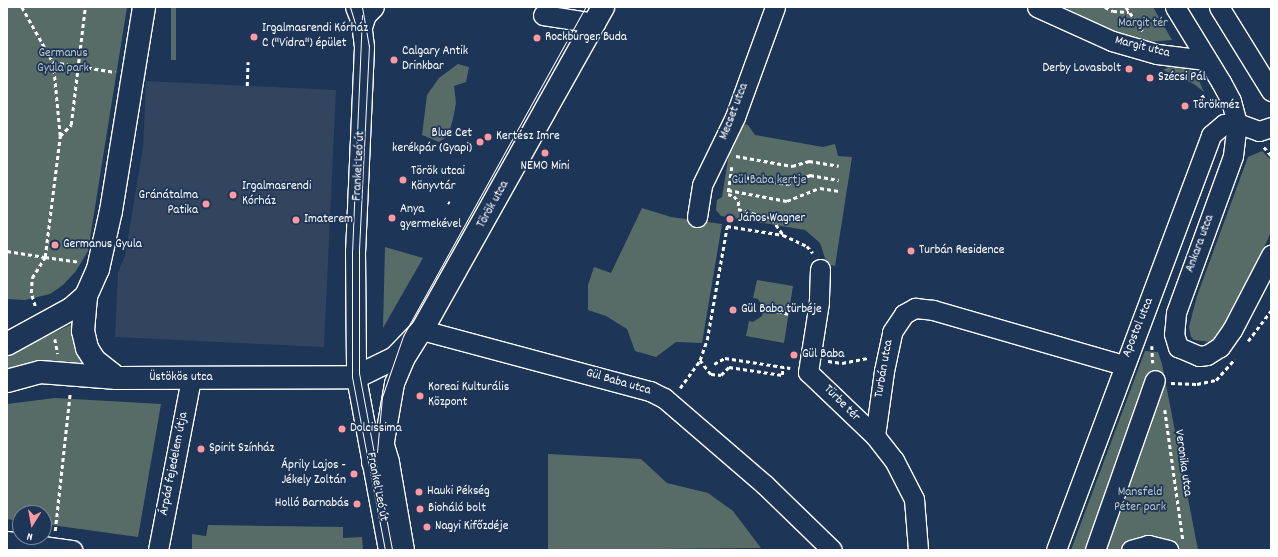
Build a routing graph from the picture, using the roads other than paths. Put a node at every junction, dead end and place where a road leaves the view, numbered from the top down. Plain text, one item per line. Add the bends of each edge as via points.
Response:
1 (144, 7) edge
2 (775, 7) edge
3 (1037, 7) edge
4 (1175, 7) edge
5 (1219, 7) edge
6 (365, 13) edge
7 (543, 15) dead end
8 (599, 15) edge
9 (1206, 60) junction
10 (1271, 91) edge
11 (1237, 123) junction
12 (1271, 127) edge
13 (697, 217) dead end
14 (1271, 255) edge
15 (820, 269) dead end
16 (86, 296) junction
17 (7, 325) edge
18 (33, 328) junction
19 (422, 330) junction
20 (7, 344) edge
21 (1124, 365) junction
22 (356, 377) junction
23 (117, 378) junction
24 (191, 378) junction
25 (1155, 380) road end
26 (7, 381) edge
27 (875, 436) junction
28 (384, 441) junction
29 (371, 462) junction
30 (7, 541) edge
31 (1176, 549) edge
32 (72, 550) edge
33 (158, 550) edge
34 (388, 550) edge
35 (404, 550) edge
36 (832, 550) edge
37 (918, 550) edge
38 (1056, 550) edge
39 (1095, 550) edge
40 (1131, 550) edge

1 - 16 main road via 111,211 98,269
2 - 13 street, Mecset utca via 735,117 702,185
3 - 9 street, Margit utca via 1112,41 1157,54
4 - 9 street, Ankara utca
5 - 10 street
6 - 22 street, Frankel Leó út via 356,251
7 - 8 street
8 - 19 main road, Török utca
9 - 11 street, Ankara utca via 1231,101
11 - 12 street via 1259,131
11 - 14 street, Ankara utca via 1233,156 1176,313 1174,334 1178,347 1198,356 1208,355 1220,347
11 - 21 street, Apostol utca via 1224,124 1211,135
15 - 27 street, Türbe tér via 819,302 808,372
16 - 18 main road via 71,309
16 - 23 main road via 83,331 87,348 96,362
17 - 18 main road
18 - 20 main road
19 - 22 main road, Török utca via 395,358
19 - 28 street, Frankel Leó út via 404,359 394,383
19 - 36 street, Gül Baba utca via 650,391 670,402 765,485
21 - 27 street, Turbán utca via 933,310 915,308 904,314 892,332
21 - 38 street, Apostol utca
22 - 24 main road, Üstökös utca
22 - 28 street, Frankel Leó út
22 - 29 street, Frankel Leó út
23 - 24 main road, Üstökös utca
23 - 26 main road, Üstökös utca via 40,372
24 - 33 street, Árpád fejedelem útja
25 - 39 street
27 - 37 street via 894,460 914,500
28 - 29 street
28 - 35 street, Frankel Leó út
29 - 34 street, Frankel Leó út
30 - 32 street
31 - 40 street via 1148,545

